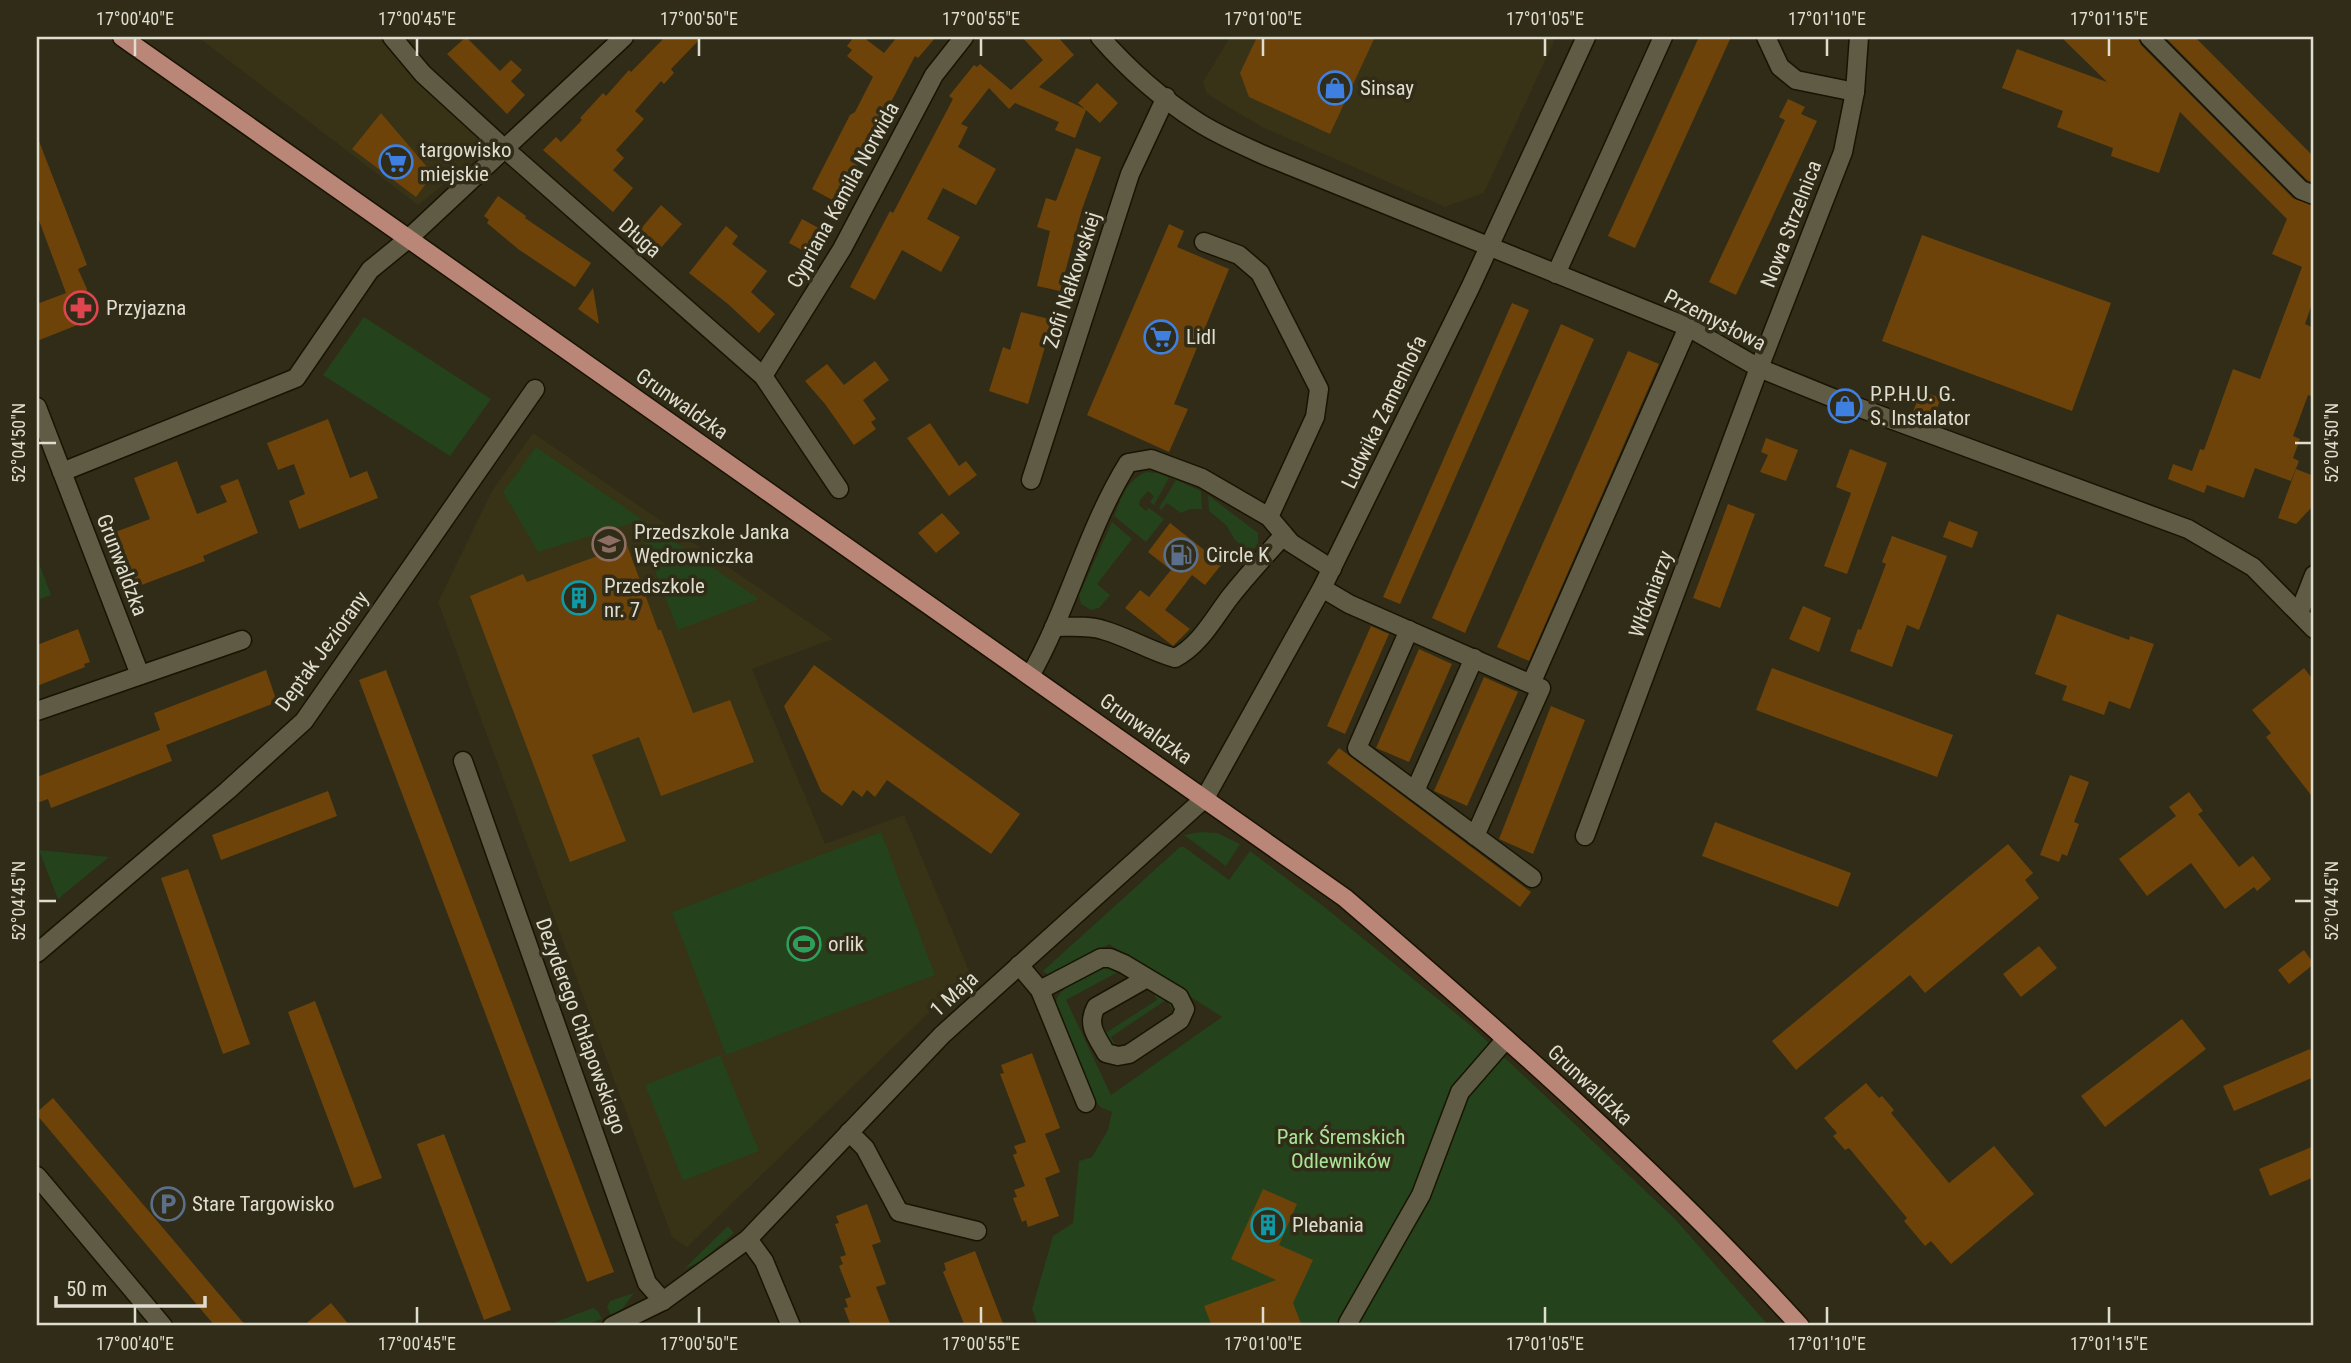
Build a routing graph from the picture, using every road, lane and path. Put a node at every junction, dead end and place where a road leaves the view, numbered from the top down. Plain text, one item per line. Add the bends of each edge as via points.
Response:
1 (122, 37) edge
2 (392, 37) edge
3 (624, 37) edge
4 (964, 37) edge
5 (1100, 37) edge
6 (1586, 37) edge
7 (1663, 37) edge
8 (1766, 37) edge
9 (1859, 37) edge
10 (2149, 37) edge
11 (1856, 92) junction
12 (1166, 97) junction
13 (505, 149) junction
14 (2314, 195) edge
15 (408, 239) junction
16 (1204, 242) dead end
17 (1489, 247) junction
18 (1556, 274) junction
19 (1688, 327) junction
20 (1759, 368) junction
21 (763, 376) junction
22 (535, 389) dead end
23 (37, 407) edge
24 (62, 472) junction
25 (1031, 480) dead end
26 (839, 489) dead end
27 (1269, 517) junction
28 (1284, 535) junction
29 (1332, 569) junction
30 (2314, 575) edge
31 (1322, 588) junction
32 (2299, 614) junction
33 (1054, 627) junction
34 (2314, 629) edge
35 (1409, 630) junction
36 (242, 639) dead end
37 (1474, 658) junction
38 (140, 676) junction
39 (1030, 676) junction
40 (1531, 684) junction
41 (37, 711) edge
42 (463, 761) dead end
43 (1415, 791) junction
44 (1205, 798) junction
45 (1475, 836) junction
46 (1585, 836) dead end
47 (1532, 878) dead end
48 (37, 953) edge
49 (1019, 965) junction
50 (1147, 978) junction
51 (1040, 989) junction
52 (1506, 1039) junction
53 (1086, 1103) dead end
54 (849, 1132) junction
55 (37, 1176) edge
56 (977, 1231) dead end
57 (748, 1239) junction
58 (663, 1301) junction
59 (1348, 1323) dead end
60 (163, 1326) edge
61 (612, 1326) edge
62 (791, 1326) edge
63 (1800, 1326) edge

1 - 15 main road, Grunwaldzka
2 - 13 street, Długa via 423,74
3 - 13 street
4 - 21 street, Cypriana Kamila Norwida via 934,75 842,249
5 - 12 street, Przemysłowa
6 - 17 street, Ludwika Zamenhofa
7 - 18 street
8 - 11 street via 1780,67 1796,80
9 - 11 street, Nowa Strzelnica
10 - 14 street via 2301,190
11 - 20 street, Nowa Strzelnica via 1843,152
12 - 17 street, Przemysłowa via 1197,121 1266,156
12 - 25 street, Zofii Nałkowskiej via 1130,174
13 - 15 street
13 - 21 street, Długa
15 - 24 street via 370,270 296,378
15 - 39 main road, Grunwaldzka
16 - 27 street via 1239,255 1260,273 1319,389 1315,417
17 - 18 street, Przemysłowa
17 - 29 street, Ludwika Zamenhofa
18 - 19 street, Przemysłowa
19 - 20 street, Przemysłowa
19 - 40 street
20 - 32 street, Przemysłowa via 2188,529 2253,567
20 - 46 street, Włókniarzy
21 - 26 street, Długa
22 - 48 street, Deptak Jeziorany via 304,721
23 - 24 street, Grunwaldzka
24 - 38 street, Grunwaldzka
27 - 28 street
27 - 33 street via 1178,468 1151,459 1128,463 1107,496
28 - 29 street
28 - 33 street via 1203,634 1175,658 1102,629
29 - 31 street, Ludwika Zamenhofa
30 - 32 street
31 - 35 street
31 - 44 street, Ludwika Zamenhofa
32 - 34 street, Przemysłowa
33 - 39 street
35 - 37 street
35 - 43 street via 1357,748
36 - 38 street
37 - 40 street
37 - 43 street
38 - 41 street
39 - 44 main road, Grunwaldzka
40 - 45 street via 1541,688
42 - 58 street, Dezyderego Chłapowskiego via 648,1283
43 - 45 street
44 - 49 street, 1 Maja
44 - 52 main road, Grunwaldzka via 1345,898
45 - 47 street
49 - 51 street
49 - 54 street, 1 Maja via 942,1035
50 - 50 street via 1179,998 1185,1009 1180,1020 1129,1054 1106,1053 1091,1026 1096,1007
50 - 51 street via 1110,958 1101,958
51 - 53 street
52 - 59 street via 1460,1092 1421,1195
52 - 63 main road, Grunwaldzka via 1693,1214
54 - 56 street via 865,1148 900,1212
54 - 57 street, 1 Maja
55 - 60 street
57 - 58 street, 1 Maja
57 - 62 street via 764,1261
58 - 61 street, 1 Maja

